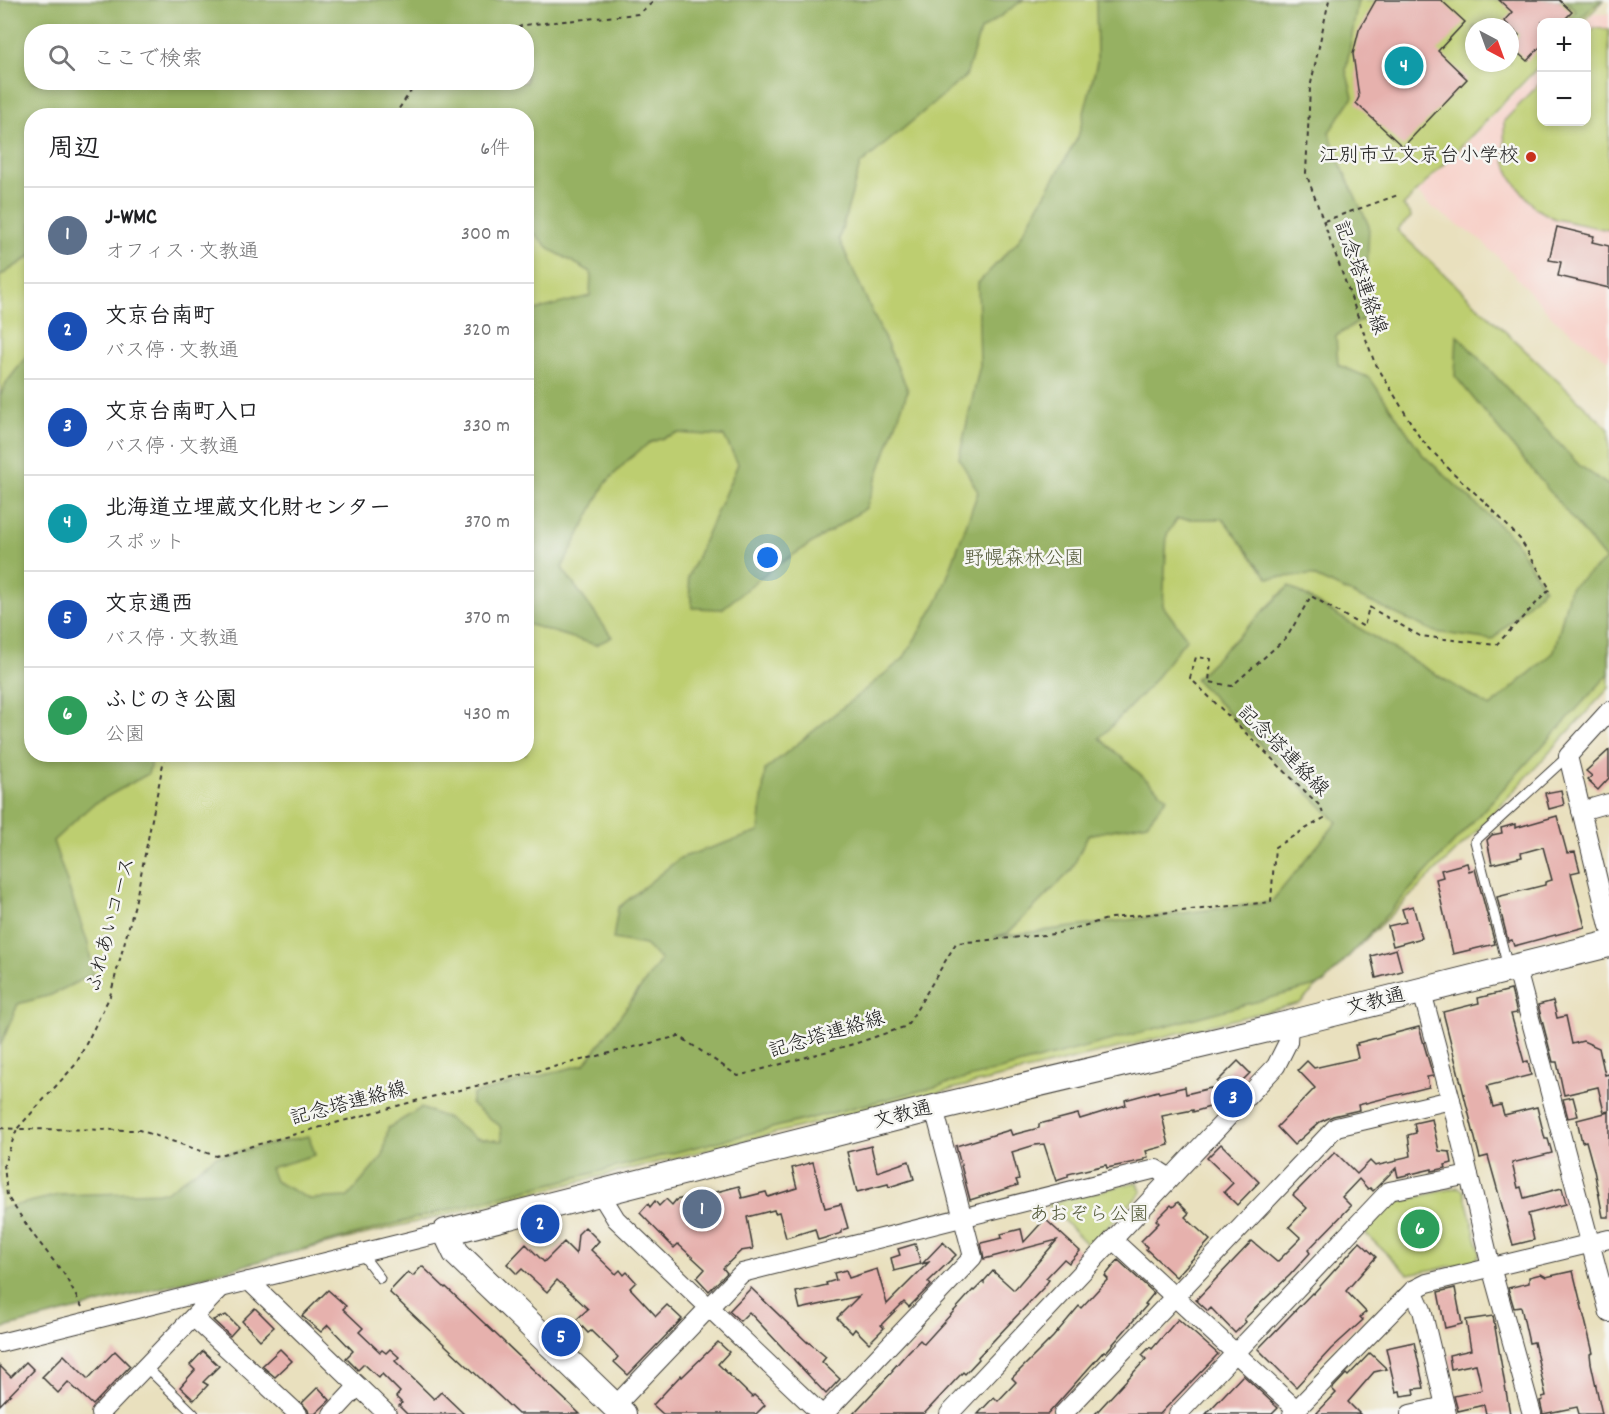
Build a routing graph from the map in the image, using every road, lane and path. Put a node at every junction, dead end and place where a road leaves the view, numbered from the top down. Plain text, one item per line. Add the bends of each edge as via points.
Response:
1 (656, 0) edge
2 (1329, 0) edge
3 (533, 24) edge
4 (412, 90) edge
5 (399, 108) edge
6 (1398, 195) dead end
7 (1324, 221) junction
8 (1609, 711) edge
9 (1568, 756) junction
10 (163, 762) edge
11 (1609, 803) edge
12 (1581, 811) junction
13 (1609, 926) edge
14 (1609, 944) edge
15 (1512, 967) junction
16 (1422, 992) junction
17 (1289, 1024) junction
18 (1451, 1100) junction
19 (934, 1108) junction
20 (0, 1128) edge
21 (17, 1129) junction
22 (1469, 1175) junction
23 (1170, 1178) junction
24 (600, 1193) junction
25 (962, 1218) junction
26 (446, 1232) junction
27 (1609, 1239) edge
28 (1113, 1240) junction
29 (1590, 1244) junction
30 (361, 1253) junction
31 (1491, 1267) junction
32 (380, 1278) dead end
33 (249, 1281) junction
34 (220, 1289) junction
35 (1413, 1290) junction
36 (1173, 1296) junction
37 (709, 1308) junction
38 (1609, 1313) edge
39 (194, 1318) junction
40 (90, 1321) junction
41 (0, 1343) edge
42 (1235, 1352) junction
43 (146, 1367) junction
44 (358, 1386) junction
45 (619, 1410) edge
46 (1446, 1410) edge
47 (1294, 1412) edge
48 (100, 1414) edge
49 (194, 1414) edge
50 (298, 1414) edge
51 (332, 1414) edge
52 (387, 1414) edge
53 (823, 1414) edge
54 (949, 1414) edge
55 (1063, 1414) edge
56 (1178, 1414) edge
57 (1410, 1414) edge
58 (1532, 1414) edge

1 - 3 path via 638,14
2 - 7 path, 記念塔連絡線 via 1310,88 1306,173
4 - 5 path
6 - 7 path
7 - 21 path, 記念塔連絡線 via 1374,361 1420,438 1520,539 1550,589 1496,645 1420,636 1369,607 1364,627 1311,596 1287,637 1232,686 1209,682 1211,659 1196,657 1190,678 1321,807 1324,818 1275,847 1270,902 1111,918 1055,933 956,943 907,1026 738,1076 679,1036 420,1100 216,1156 139,1130
8 - 9 street
9 - 12 street
9 - 15 lane via 1475,841
10 - 21 path, ふれあいコース via 135,904 110,996 76,1064
11 - 12 street
12 - 13 street
14 - 15 street, 文教通
15 - 16 street, 文教通
15 - 29 street
16 - 17 street, 文教通
16 - 18 street
17 - 19 street, 文教通
17 - 23 street via 1288,1042 1276,1066
18 - 22 street
18 - 36 street via 1336,1127
19 - 24 street, 文教通
19 - 25 street
20 - 21 path
21 - 40 path via 4,1164 7,1196 64,1274
22 - 31 street
22 - 42 street via 1389,1191
23 - 25 street via 1156,1169
23 - 28 street
24 - 26 street, 文教通
24 - 37 street via 616,1219
25 - 37 street via 742,1273
25 - 53 street via 973,1257
26 - 30 street
26 - 45 street via 456,1252
27 - 29 street
28 - 36 street
28 - 54 street
29 - 31 street
29 - 38 street
30 - 32 lane
30 - 33 street
31 - 35 street
31 - 58 street
33 - 34 street
33 - 44 street
34 - 39 street
34 - 40 street
35 - 46 street via 1422,1310
35 - 47 street
36 - 42 street
36 - 55 street
37 - 45 street
37 - 53 street
39 - 43 street
39 - 50 street
40 - 41 street
42 - 47 street
42 - 56 street
43 - 48 street
43 - 49 lane
44 - 51 street
44 - 52 street
46 - 57 street

